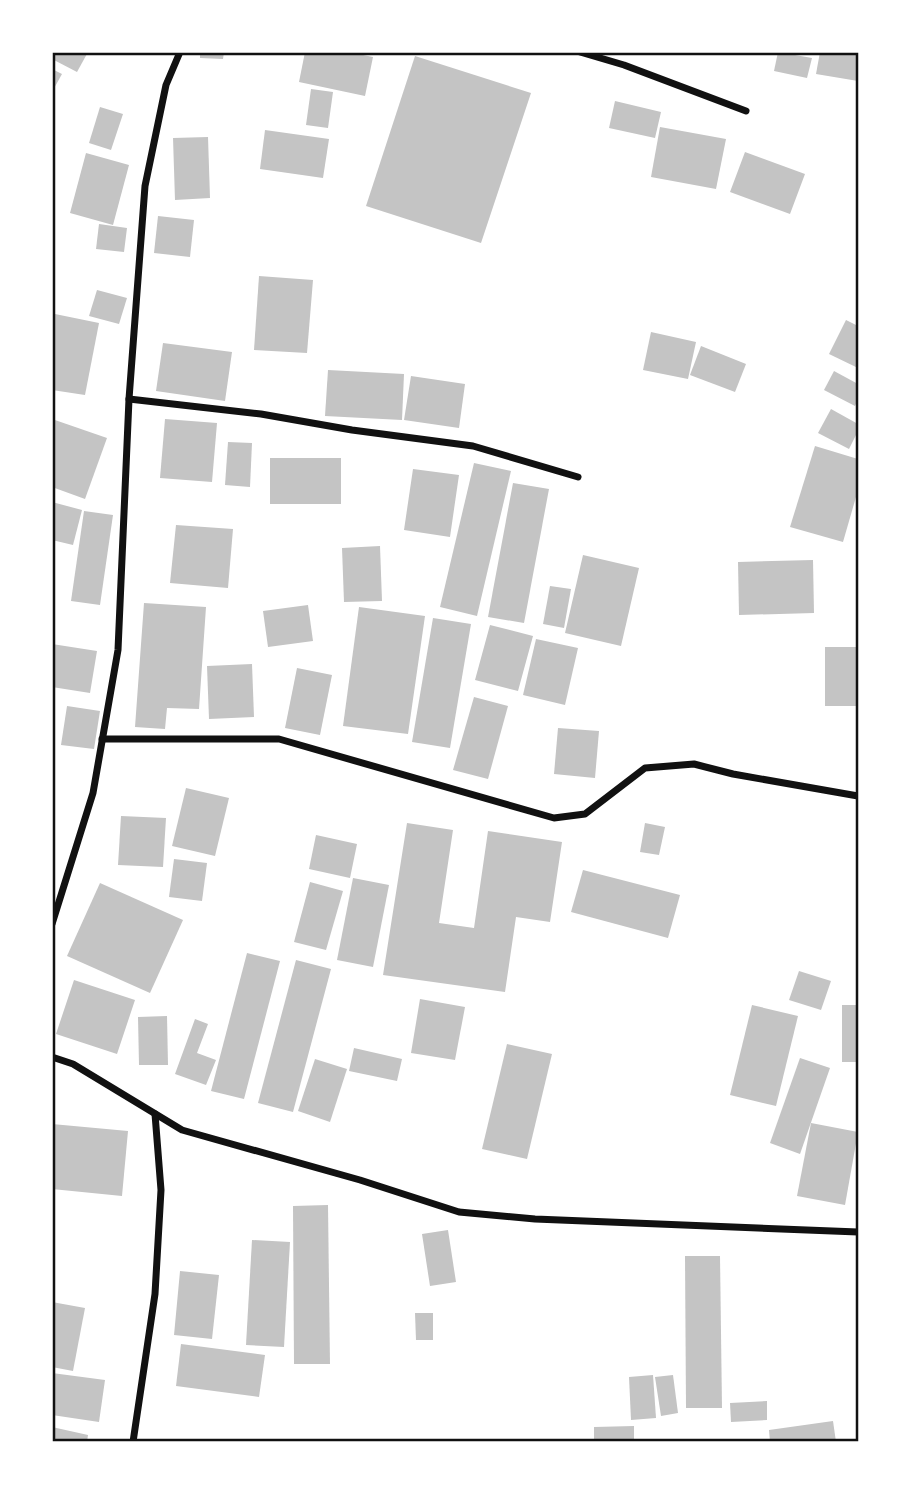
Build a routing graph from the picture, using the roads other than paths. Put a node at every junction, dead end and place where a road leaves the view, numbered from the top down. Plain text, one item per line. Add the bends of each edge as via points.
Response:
1 (180, 52) edge
2 (580, 52) edge
3 (746, 111) dead end
4 (129, 399) junction
5 (578, 477) dead end
6 (102, 739) junction
7 (859, 796) edge
8 (52, 924) edge
9 (52, 1057) edge
10 (155, 1114) junction
11 (859, 1232) edge
12 (133, 1441) edge

1 - 4 street via 166,85 145,186
2 - 3 street
4 - 5 street via 473,446
4 - 6 street via 118,650
6 - 7 street via 279,739 554,818 585,814 645,768 694,764
6 - 8 street via 93,793
9 - 10 street via 73,1064
10 - 11 street via 182,1130 459,1212
10 - 12 street via 161,1190 155,1294

